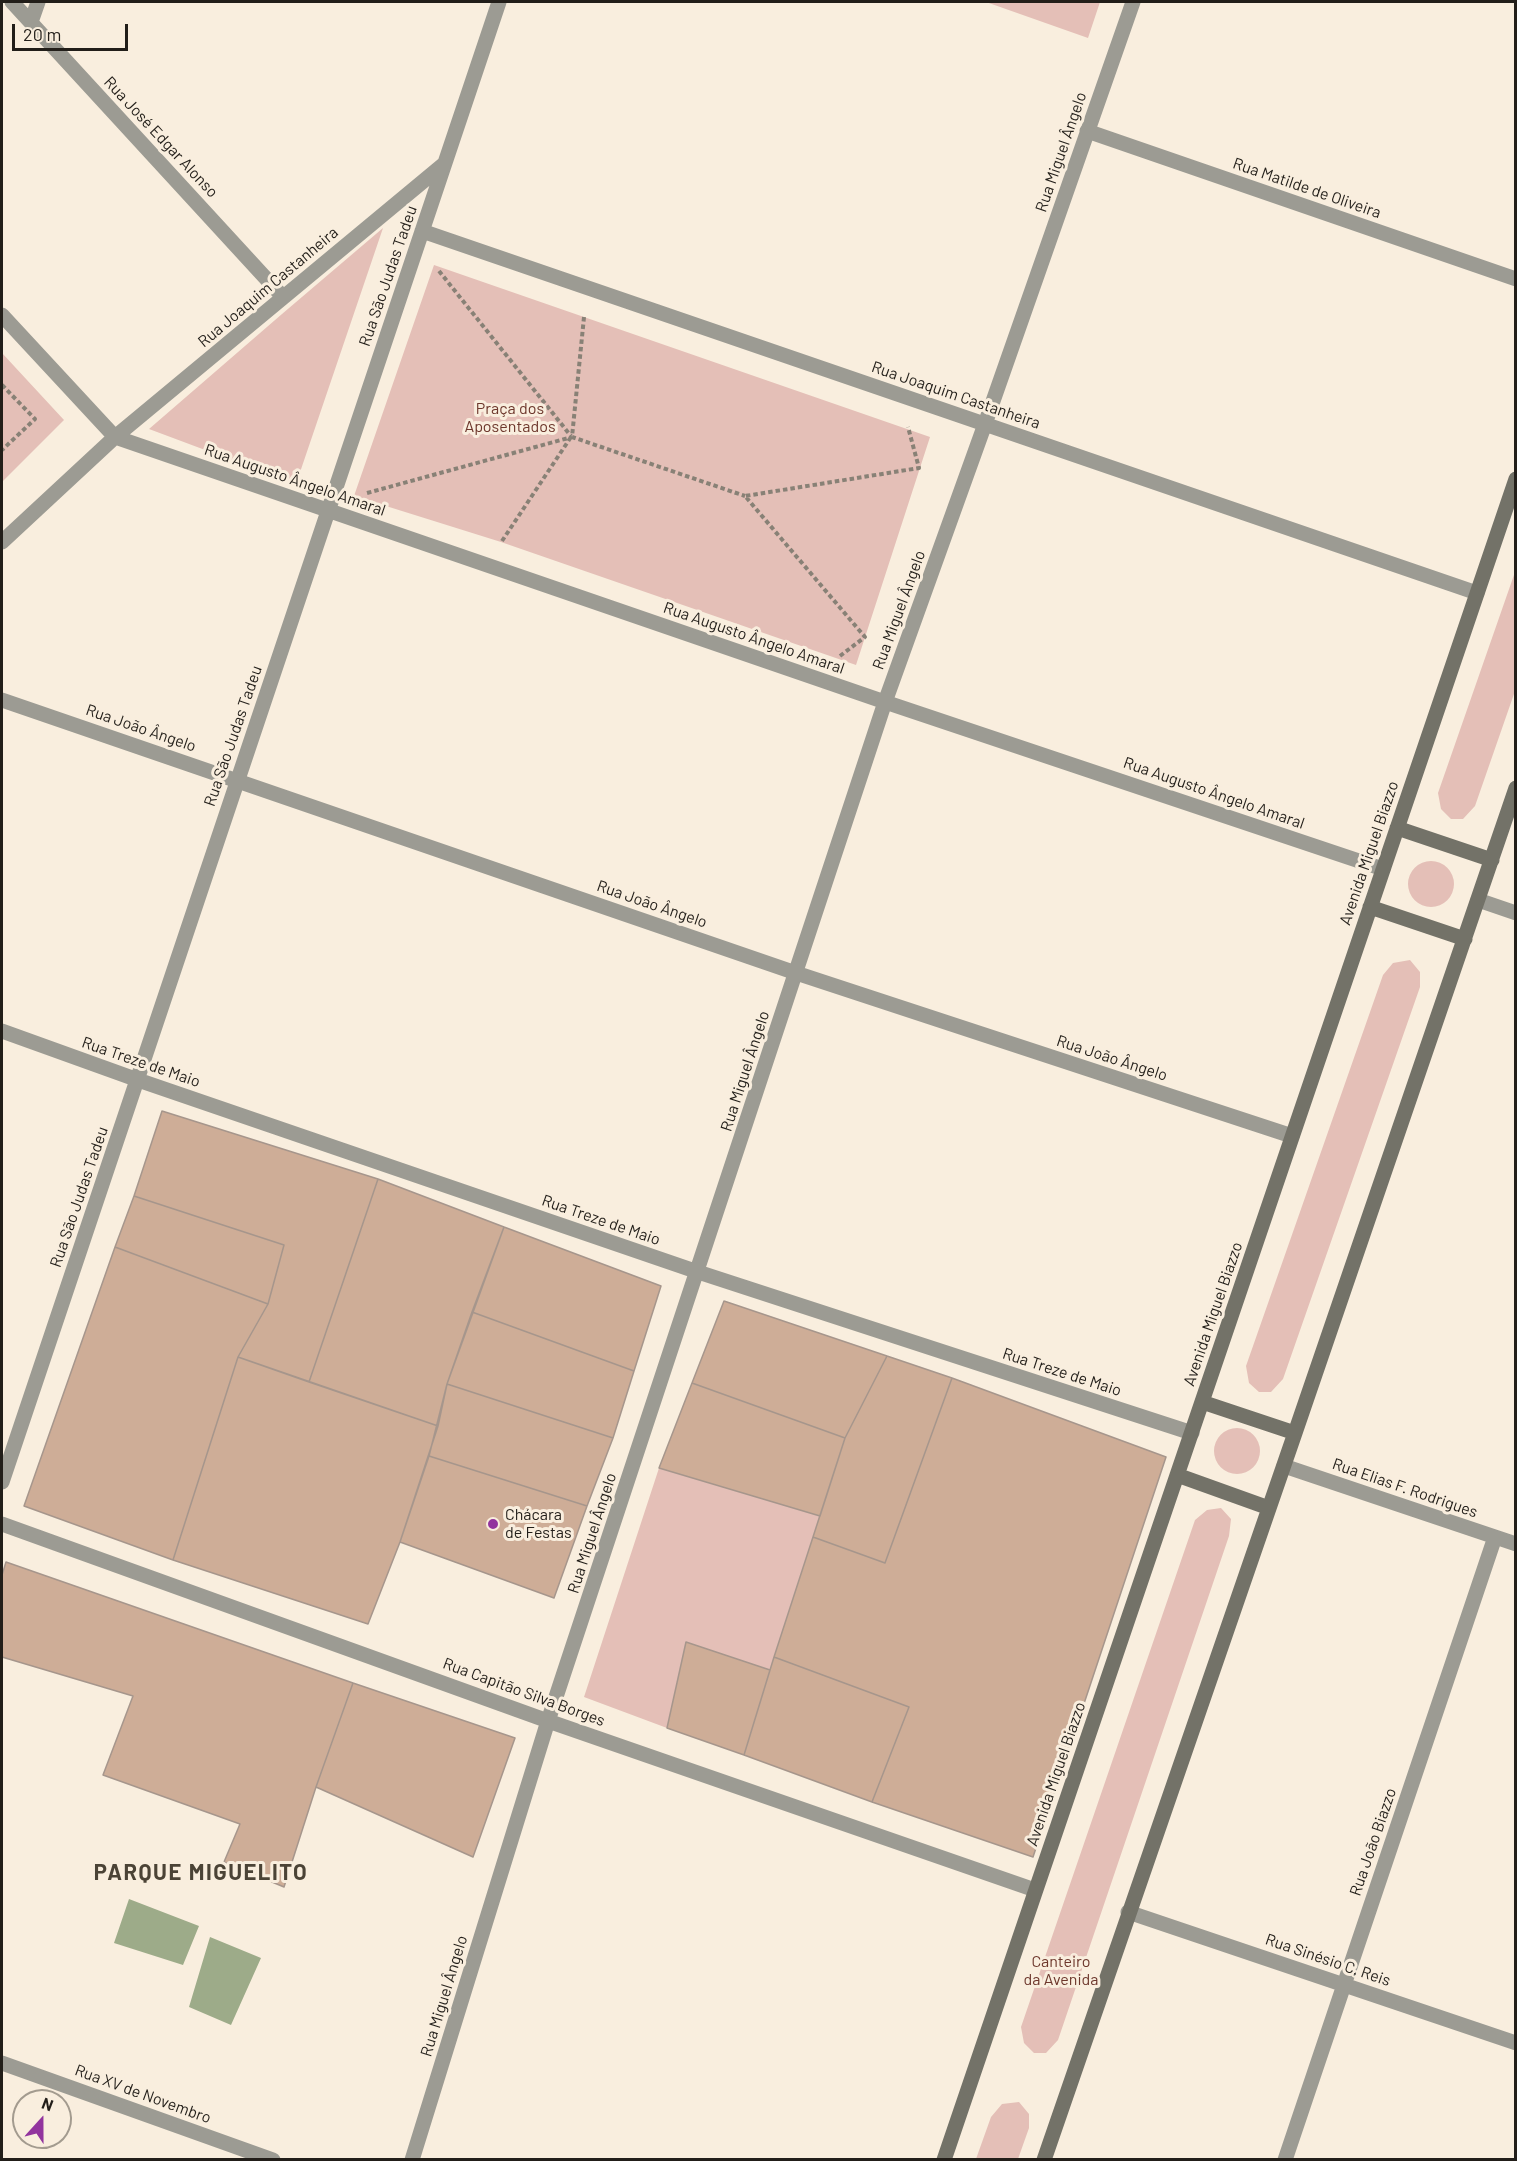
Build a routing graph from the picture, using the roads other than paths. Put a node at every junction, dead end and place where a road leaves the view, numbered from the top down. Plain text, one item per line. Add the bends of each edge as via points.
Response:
1 (12, 2) edge
2 (38, 2) edge
3 (500, 2) edge
4 (1133, 2) edge
5 (31, 22) junction
6 (1087, 130) junction
7 (445, 164) junction
8 (422, 231) junction
9 (1515, 279) edge
10 (284, 297) junction
11 (2, 315) edge
12 (985, 424) junction
13 (115, 437) junction
14 (1515, 479) edge
15 (328, 510) junction
16 (2, 542) edge
17 (1477, 593) junction
18 (2, 700) edge
19 (885, 702) junction
20 (238, 780) junction
21 (1515, 788) edge
22 (1397, 828) junction
23 (1492, 860) junction
24 (1383, 869) junction
25 (1478, 900) junction
26 (1370, 906) junction
27 (1515, 913) edge
28 (1465, 939) junction
29 (796, 973) junction
30 (2, 1031) edge
31 (138, 1080) junction
32 (1292, 1136) junction
33 (698, 1272) junction
34 (1202, 1402) junction
35 (1191, 1433) junction
36 (1295, 1433) junction
37 (1284, 1466) junction
38 (1177, 1475) junction
39 (2, 1482) edge
40 (1269, 1508) junction
41 (2, 1524) edge
42 (1495, 1537) junction
43 (1515, 1544) edge
44 (548, 1720) junction
45 (1035, 1890) junction
46 (1128, 1912) junction
47 (1344, 1984) junction
48 (1515, 2043) edge
49 (2, 2063) edge
50 (273, 2160) edge
51 (412, 2160) edge
52 (944, 2160) edge
53 (1044, 2160) edge
54 (1285, 2160) edge

1 - 5 street, Rua José Edgar Alonso
2 - 5 street
3 - 7 street, Rua São Judas Tadeu
4 - 6 street, Rua Miguel Ângelo
5 - 10 street, Rua José Edgar Alonso
6 - 9 street, Rua Matilde de Oliveira
6 - 12 street, Rua Miguel Ângelo
7 - 8 street, Rua São Judas Tadeu
7 - 10 street, Rua Joaquim Castanheira
8 - 12 street, Rua Joaquim Castanheira
8 - 15 street, Rua São Judas Tadeu
10 - 13 street, Rua Joaquim Castanheira
11 - 13 street
12 - 17 street, Rua Joaquim Castanheira
12 - 19 street, Rua Miguel Ângelo
13 - 15 street, Rua Augusto Ângelo Amaral
13 - 16 street, Rua Joaquim Castanheira
14 - 17 street, Avenida Miguel Biazzo
15 - 19 street, Rua Augusto Ângelo Amaral
15 - 20 street, Rua São Judas Tadeu
17 - 22 street, Avenida Miguel Biazzo
18 - 20 street, Rua João Ângelo
19 - 24 street, Rua Augusto Ângelo Amaral
19 - 29 street, Rua Miguel Ângelo
20 - 29 street, Rua João Ângelo
20 - 31 street, Rua São Judas Tadeu
21 - 23 street
22 - 23 street
22 - 24 street, Avenida Miguel Biazzo
23 - 25 street
24 - 26 street, Avenida Miguel Biazzo
25 - 27 street
25 - 28 street
26 - 28 street
26 - 32 street, Avenida Miguel Biazzo
28 - 36 street
29 - 32 street, Rua João Ângelo
29 - 33 street, Rua Miguel Ângelo
30 - 31 street, Rua Treze de Maio
31 - 33 street, Rua Treze de Maio
31 - 39 street, Rua São Judas Tadeu
32 - 34 street, Avenida Miguel Biazzo
33 - 35 street, Rua Treze de Maio
33 - 44 street, Rua Miguel Ângelo
34 - 35 street, Avenida Miguel Biazzo
34 - 36 street
35 - 38 street, Avenida Miguel Biazzo
36 - 37 street
37 - 40 street
37 - 42 street, Rua Elias F. Rodrigues
38 - 40 street
38 - 45 street, Avenida Miguel Biazzo
40 - 46 street
41 - 44 street, Rua Capitão Silva Borges
42 - 43 street, Rua Elias F. Rodrigues
42 - 47 street, Rua João Biazzo
44 - 45 street, Rua Capitão Silva Borges
44 - 51 street, Rua Miguel Ângelo
45 - 52 street, Avenida Miguel Biazzo
46 - 47 street, Rua Sinésio C. Reis
46 - 53 street
47 - 48 street, Rua Sinésio C. Reis
47 - 54 street, Rua João Biazzo
49 - 50 street, Rua XV de Novembro

